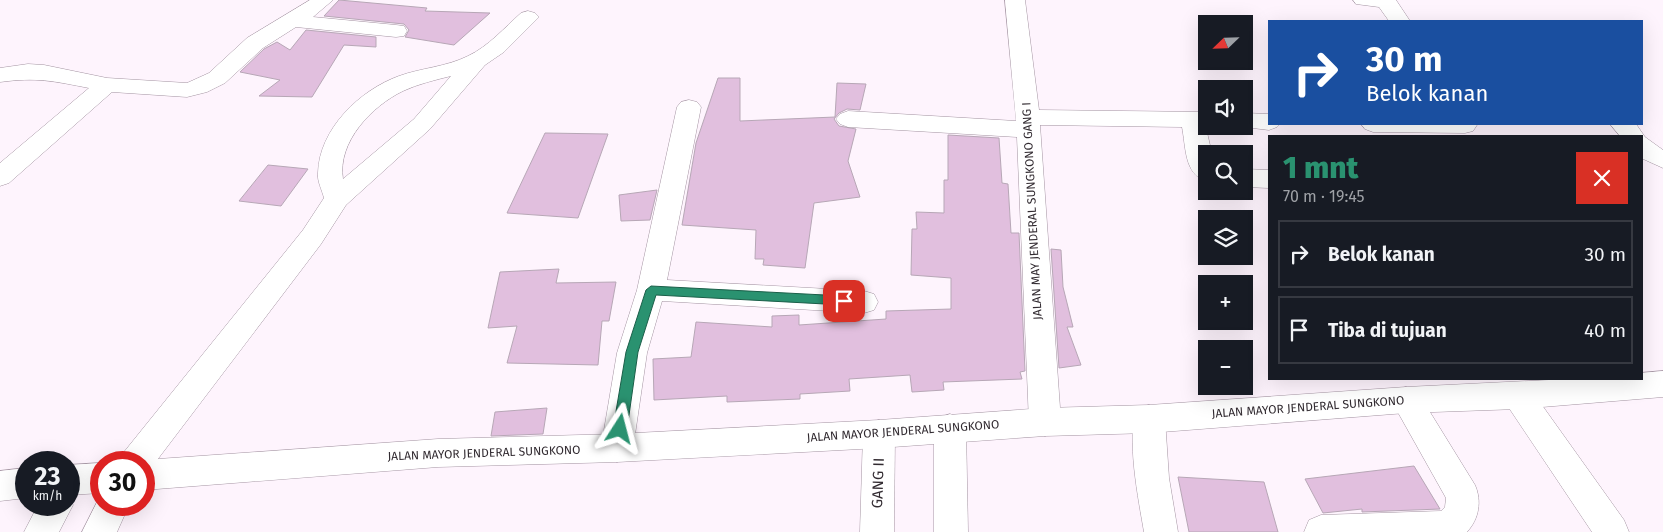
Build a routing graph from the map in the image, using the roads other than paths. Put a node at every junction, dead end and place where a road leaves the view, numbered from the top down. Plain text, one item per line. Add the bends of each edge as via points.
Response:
1 (323, 0) edge
2 (1015, 0) edge
3 (1363, 0) edge
4 (528, 17) dead end
5 (1398, 20) edge
6 (294, 21) junction
7 (396, 30) dead end
8 (477, 61) junction
9 (0, 75) edge
10 (107, 85) junction
11 (689, 107) dead end
12 (848, 119) dead end
13 (1198, 120) edge
14 (1253, 121) edge
15 (1268, 122) edge
16 (1028, 123) junction
17 (1397, 125) edge
18 (1623, 125) edge
19 (1468, 128) edge
20 (1633, 135) edge
21 (1643, 146) edge
22 (1663, 160) edge
23 (0, 177) edge
24 (337, 199) junction
25 (651, 290) junction
26 (864, 302) dead end
27 (1617, 384) edge
28 (1663, 384) edge
29 (1518, 396) junction
30 (1406, 400) junction
31 (1149, 419) junction
32 (1045, 422) junction
33 (950, 428) junction
34 (879, 434) junction
35 (617, 448) junction
36 (145, 451) edge
37 (155, 474) edge
38 (15, 484) edge
39 (0, 486) edge
40 (52, 516) edge
41 (107, 516) edge
42 (1322, 531) edge
43 (41, 532) edge
44 (99, 532) edge
45 (877, 532) edge
46 (951, 532) edge
47 (1160, 532) edge
48 (1612, 532) edge

1 - 6 street
2 - 16 street, JALAN MAY JENDERAL SUNGKONO GANG I
3 - 5 street via 1388,2
4 - 8 street
6 - 7 street
6 - 10 street via 256,43 215,81 203,87 187,90
8 - 24 street via 422,124
8 - 24 street via 405,81 381,94 359,113 342,136 335,153 330,173
9 - 10 street via 44,72
10 - 23 street
11 - 25 street
12 - 16 street
13 - 16 street
14 - 15 street
16 - 32 street, JALAN MAY JENDERAL SUNGKONO GANG I
17 - 19 street
18 - 20 street
21 - 22 street
24 - 36 street via 312,237
25 - 26 street
25 - 35 street via 632,352
27 - 28 street, JALAN MAYOR JENDERAL SUNGKONO
27 - 29 street, JALAN MAYOR JENDERAL SUNGKONO
29 - 30 street, JALAN MAYOR JENDERAL SUNGKONO
29 - 48 street
30 - 31 street, JALAN MAYOR JENDERAL SUNGKONO
30 - 42 street via 1463,496 1462,514 1454,523 1443,527
31 - 32 street, JALAN MAYOR JENDERAL SUNGKONO
31 - 47 street via 1152,478
32 - 33 street, JALAN MAYOR JENDERAL SUNGKONO
33 - 34 street, JALAN MAYOR JENDERAL SUNGKONO
33 - 46 street
34 - 35 street, JALAN MAYOR JENDERAL SUNGKONO
34 - 45 street, GANG II
35 - 37 street, JALAN MAYOR JENDERAL SUNGKONO via 438,452
38 - 39 street
40 - 43 street
41 - 44 street

